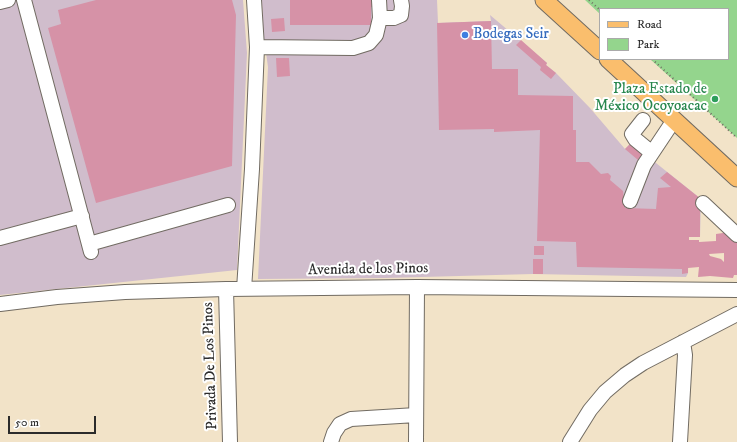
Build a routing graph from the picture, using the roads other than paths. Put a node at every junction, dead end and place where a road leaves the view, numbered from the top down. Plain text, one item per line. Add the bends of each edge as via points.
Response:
1 (8, 0) edge
2 (24, 0) edge
3 (254, 0) edge
4 (379, 0) edge
5 (401, 0) edge
6 (544, 0) edge
7 (0, 2) edge
8 (380, 18) junction
9 (257, 47) junction
10 (599, 50) edge
11 (609, 60) edge
12 (643, 120) dead end
13 (674, 120) junction
14 (652, 153) junction
15 (737, 178) edge
16 (630, 202) dead end
17 (703, 203) dead end
18 (228, 205) dead end
19 (82, 216) junction
20 (737, 235) edge
21 (0, 238) edge
22 (417, 286) junction
23 (226, 289) junction
24 (244, 289) junction
25 (737, 290) edge
26 (0, 304) edge
27 (737, 314) edge
28 (683, 342) junction
29 (416, 415) junction
30 (230, 442) edge
31 (331, 442) edge
32 (416, 442) edge
33 (570, 442) edge
34 (680, 442) edge

1 - 7 street
2 - 19 street
3 - 9 street
4 - 8 street
5 - 8 street via 401,15
6 - 10 main road
8 - 9 street via 376,35 369,43 353,48
9 - 24 street
11 - 13 main road
12 - 14 street via 632,134
13 - 14 street
13 - 15 main road
14 - 16 street via 644,165
17 - 20 street
18 - 19 street via 90,248
19 - 21 street
22 - 24 street, Avenida de los Pinos
22 - 25 street, Avenida de los Pinos
22 - 29 street
23 - 24 street, Avenida de los Pinos
23 - 26 street, Avenida de los Pinos via 125,292
23 - 30 street, Privada De Los Pinos
27 - 28 street
28 - 33 street via 624,375 590,410
28 - 34 street via 685,355
29 - 31 street via 350,419 340,424
29 - 32 street

